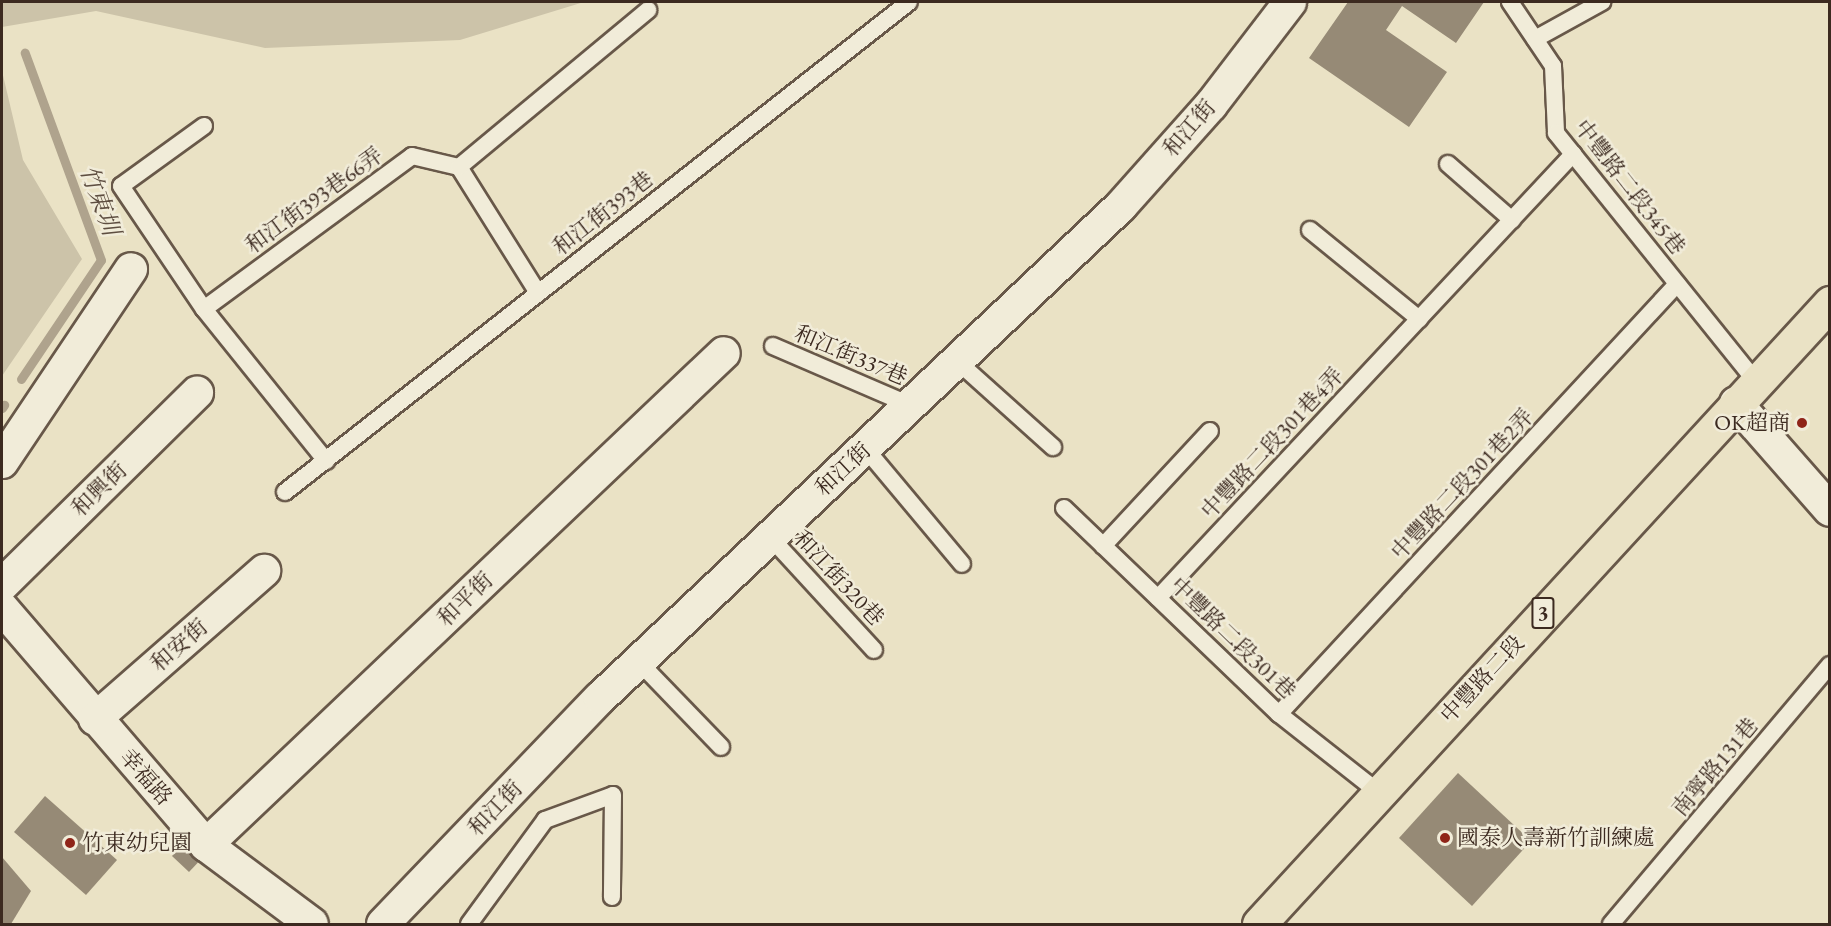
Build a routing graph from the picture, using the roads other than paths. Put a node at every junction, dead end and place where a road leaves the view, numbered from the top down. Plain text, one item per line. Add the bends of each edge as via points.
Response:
1 (909, 2) edge
2 (1290, 2) edge
3 (1510, 2) edge
4 (1602, 2) edge
5 (648, 10) dead end
6 (1535, 39) junction
7 (204, 126) dead end
8 (1574, 154) junction
9 (1448, 164) dead end
10 (459, 167) junction
11 (1512, 220) junction
12 (1310, 230) dead end
13 (132, 269) dead end
14 (1677, 284) junction
15 (538, 293) junction
16 (1830, 303) edge
17 (204, 309) junction
18 (1419, 319) junction
19 (773, 346) dead end
20 (724, 353) dead end
21 (957, 361) junction
22 (1746, 392) junction
23 (197, 393) dead end
24 (910, 405) junction
25 (1210, 432) dead end
26 (1053, 447) dead end
27 (865, 448) junction
28 (326, 461) junction
29 (2, 462) edge
30 (285, 492) dead end
31 (1064, 508) dead end
32 (1830, 510) edge
33 (771, 538) junction
34 (1104, 546) junction
35 (962, 564) dead end
36 (264, 571) dead end
37 (2, 585) edge
38 (1158, 598) junction
39 (2, 608) edge
40 (874, 650) dead end
41 (639, 662) junction
42 (1830, 665) edge
43 (1280, 714) junction
44 (95, 719) junction
45 (722, 747) dead end
46 (1378, 792) junction
47 (206, 845) junction
48 (612, 897) dead end
49 (312, 924) edge
50 (383, 924) edge
51 (469, 924) edge
52 (1258, 924) edge
53 (1611, 924) edge

1 - 15 lane, 和江街393巷
2 - 21 street, 和江街 via 1210,105 1121,206
3 - 6 lane, 中豐路二段345巷
4 - 6 lane
5 - 10 lane
6 - 8 lane, 中豐路二段345巷 via 1553,66 1556,133
7 - 17 lane via 121,186
8 - 11 lane, 中豐路二段301巷4弄
8 - 14 lane, 中豐路二段345巷
9 - 11 lane
10 - 15 lane
10 - 17 lane, 和江街393巷66弄 via 412,156
11 - 18 lane, 中豐路二段301巷4弄
12 - 18 lane
13 - 29 street
14 - 22 lane, 中豐路二段345巷
14 - 43 lane, 中豐路二段301巷2弄
15 - 28 lane, 和江街393巷
16 - 22 main road, 中豐路二段 / 3
17 - 28 lane
18 - 38 lane, 中豐路二段301巷4弄
19 - 24 lane, 和江街337巷
20 - 47 street, 和平街
21 - 24 street, 和江街
21 - 26 lane
22 - 32 street
22 - 46 main road, 中豐路二段 / 3
23 - 37 street, 和興街
24 - 27 street, 和江街
25 - 34 lane
27 - 33 street, 和江街
27 - 35 lane
28 - 30 lane, 和江街393巷
31 - 34 lane, 中豐路二段301巷
33 - 40 lane, 和江街320巷
33 - 41 street, 和江街
34 - 38 lane, 中豐路二段301巷
36 - 44 street, 和安街
38 - 43 lane, 中豐路二段301巷
39 - 44 street, 幸福路
41 - 45 lane
41 - 50 street, 和江街
42 - 53 lane, 南寧路131巷
43 - 46 lane, 中豐路二段301巷
44 - 47 street, 幸福路
46 - 52 main road, 中豐路二段 / 3
47 - 49 street, 幸福路
48 - 51 lane via 613,795 545,820

